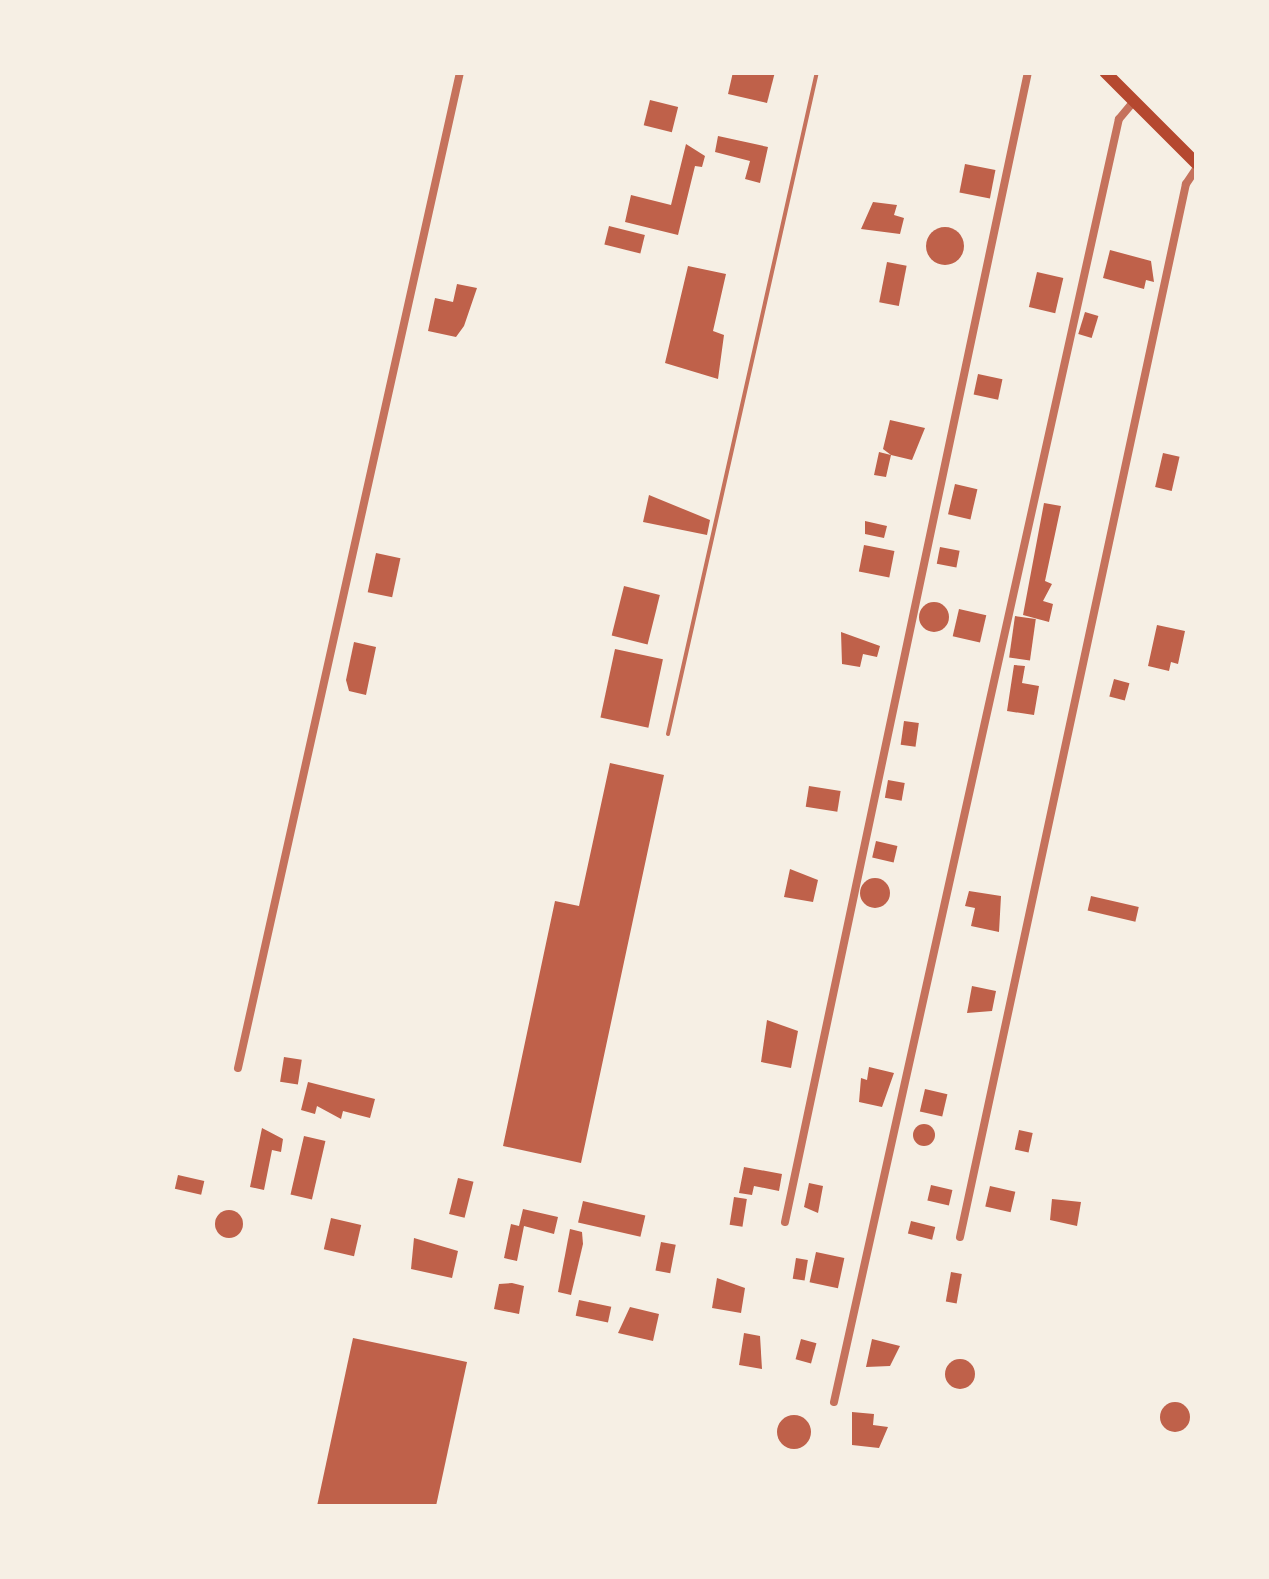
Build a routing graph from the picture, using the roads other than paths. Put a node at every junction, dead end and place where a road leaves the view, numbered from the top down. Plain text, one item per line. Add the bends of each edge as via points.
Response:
1 (460, 72) edge
2 (817, 72) edge
3 (1028, 72) edge
4 (1105, 72) edge
5 (1134, 101) junction
6 (1196, 166) edge
7 (668, 734) dead end
8 (238, 1068) dead end
9 (785, 1222) dead end
10 (960, 1237) dead end
11 (834, 1402) dead end

1 - 8 street
2 - 7 lane
3 - 9 street
4 - 5 main road
5 - 6 main road
5 - 11 street via 1120,119
6 - 10 street via 1186,184

